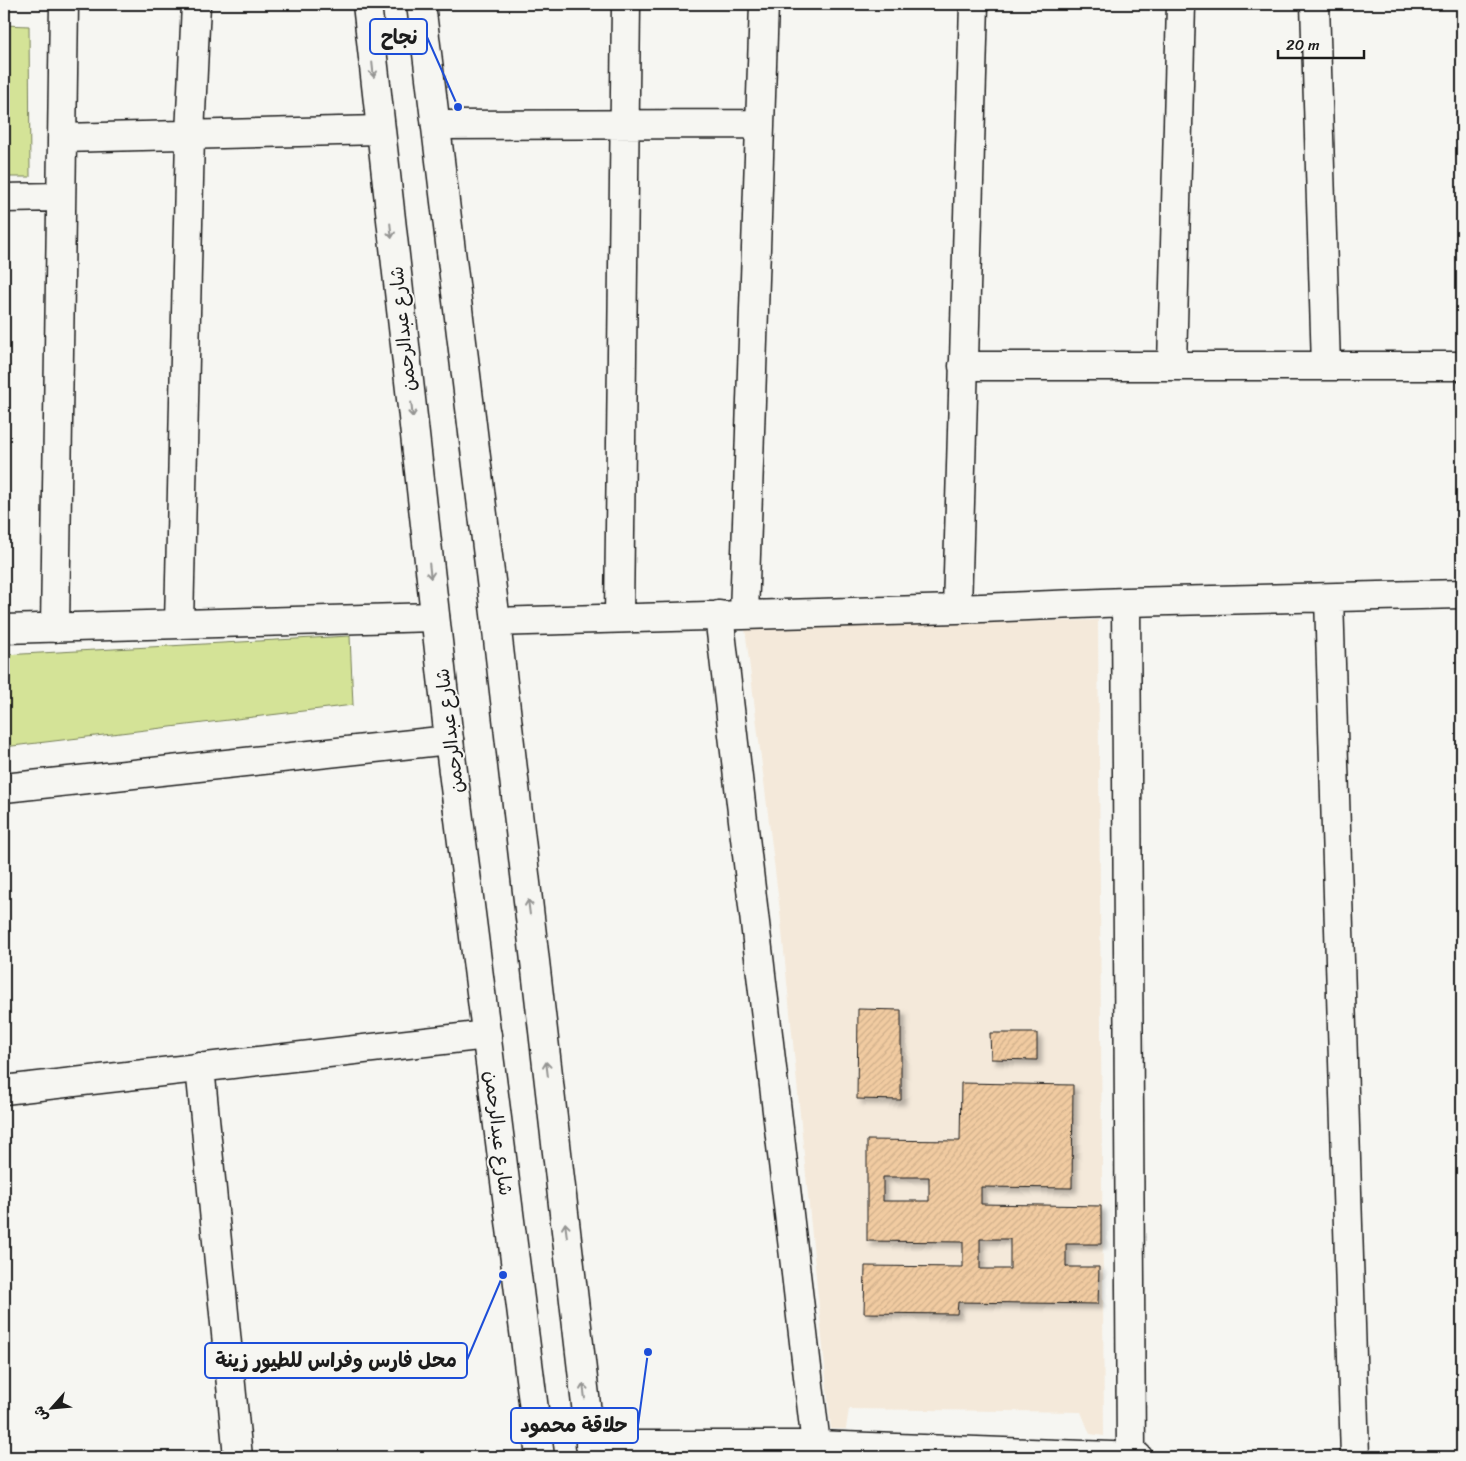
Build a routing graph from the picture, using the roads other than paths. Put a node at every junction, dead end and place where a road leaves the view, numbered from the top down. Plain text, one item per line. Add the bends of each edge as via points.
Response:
1 (64, 4) edge
2 (196, 4) edge
3 (366, 4) edge
4 (421, 4) edge
5 (626, 4) edge
6 (764, 4) edge
7 (974, 4) edge
8 (1182, 4) edge
9 (1314, 4) edge
10 (624, 124) junction
11 (760, 124) junction
12 (436, 125) junction
13 (380, 130) junction
14 (190, 135) junction
15 (62, 138) junction
16 (61, 197) junction
17 (4, 198) edge
18 (964, 366) junction
19 (1172, 366) junction
20 (1326, 366) junction
21 (1462, 366) edge
22 (1462, 594) edge
23 (1329, 598) junction
24 (1126, 602) junction
25 (957, 609) junction
26 (732, 615) junction
27 (435, 617) junction
28 (619, 618) junction
29 (496, 622) junction
30 (179, 624) junction
31 (55, 628) junction
32 (4, 630) edge
33 (449, 740) junction
34 (4, 788) edge
35 (487, 1034) junction
36 (200, 1067) junction
37 (4, 1090) edge
38 (816, 1445) junction
39 (591, 1451) edge
40 (238, 1457) edge
41 (540, 1457) edge
42 (1131, 1457) edge
43 (1138, 1457) edge
44 (1355, 1457) edge

1 - 15 street
2 - 14 street
3 -> 13 street, شارع عبدالرحمن
4 - 12 street
5 - 10 street
6 - 11 street
7 - 18 street
8 - 19 street
9 - 20 street
10 - 11 street
10 - 12 street
10 - 28 street
11 - 26 street
12 - 29 street
13 - 14 street
13 -> 27 street, شارع عبدالرحمن
14 - 15 street
14 - 30 street
15 - 16 street
16 - 17 street
16 - 31 street
18 - 19 street
18 - 25 street
19 - 20 street
20 - 21 street
22 - 23 street
23 - 24 street
23 - 44 street
24 - 25 street
24 - 42 street
25 - 26 street
26 - 28 street
26 - 38 street
27 - 30 street
27 - 33 street, شارع عبدالرحمن
28 - 29 street
39 -> 29 street
30 - 31 street
31 - 32 street
33 - 34 street
33 - 35 street, شارع عبدالرحمن
35 - 36 street
35 - 41 street, شارع عبدالرحمن
36 - 37 street
36 - 40 street
38 - 39 street
38 - 42 street
42 - 43 street

